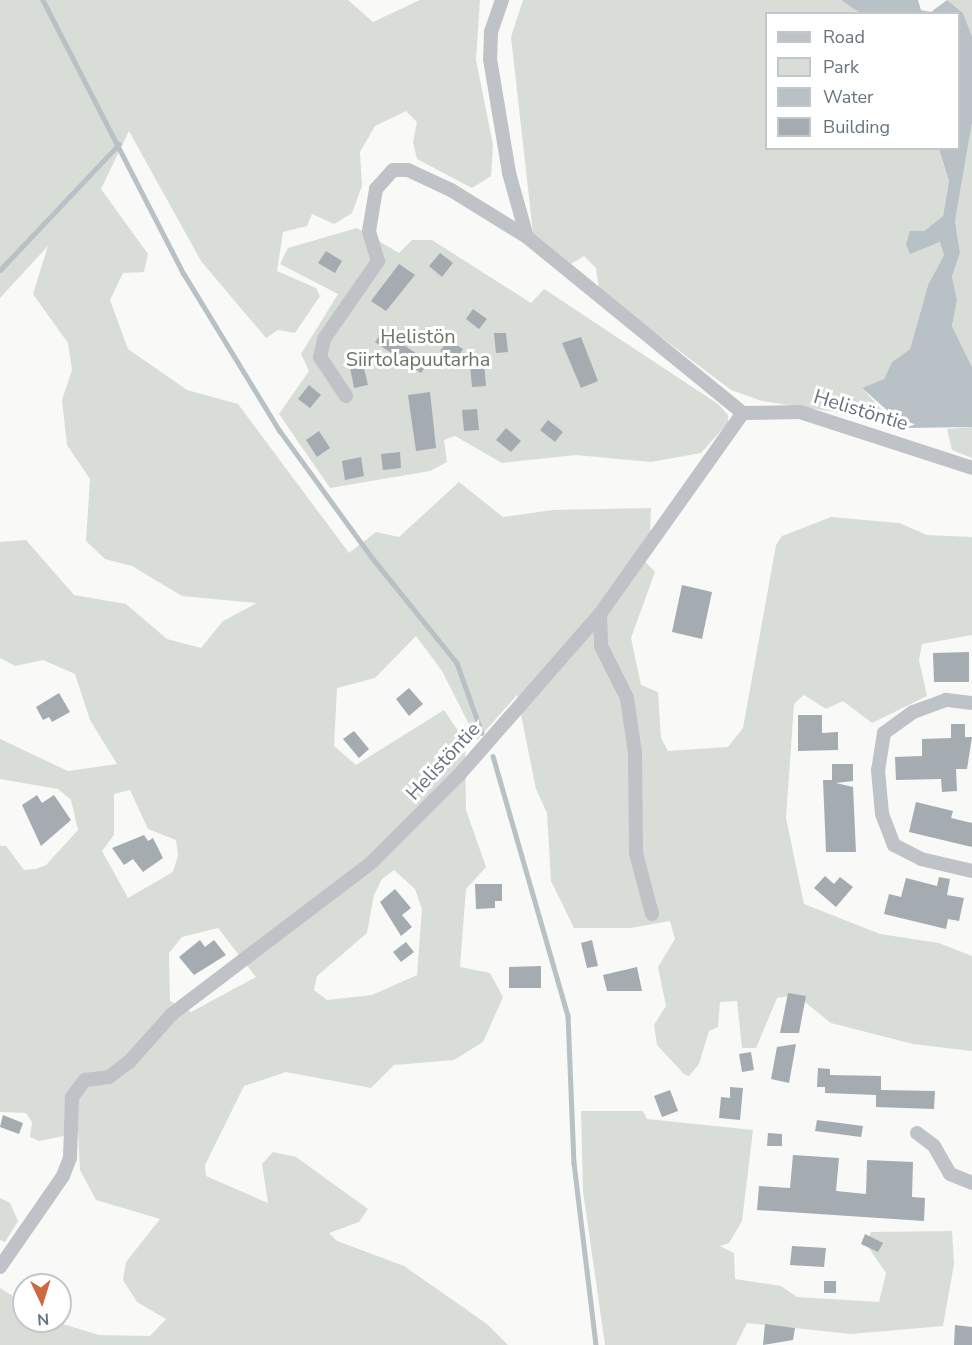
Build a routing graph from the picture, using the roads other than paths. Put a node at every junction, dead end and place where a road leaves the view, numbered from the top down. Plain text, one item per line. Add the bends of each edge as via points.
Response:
1 (502, 0) edge
2 (527, 237) junction
3 (346, 396) dead end
4 (743, 413) junction
5 (972, 468) edge
6 (600, 614) junction
7 (972, 703) edge
8 (972, 871) edge
9 (652, 914) dead end
10 (917, 1133) dead end
11 (972, 1183) edge
12 (0, 1267) edge

1 - 2 street via 491,32 490,59 509,173
2 - 3 street via 492,211 408,170 393,170 376,189 369,231 378,261 324,339 320,357
2 - 4 street
4 - 5 street, Helistöntie via 800,412
4 - 6 street, Helistöntie
6 - 9 street via 601,646 627,698 635,753 636,853
6 - 12 street, Helistöntie via 459,775 372,862 172,1014 129,1062 109,1077 85,1080 72,1097 70,1158 63,1176
7 - 8 street via 946,700 913,712 884,733 878,770 882,814 894,845 921,859
10 - 11 street via 933,1146 950,1174

